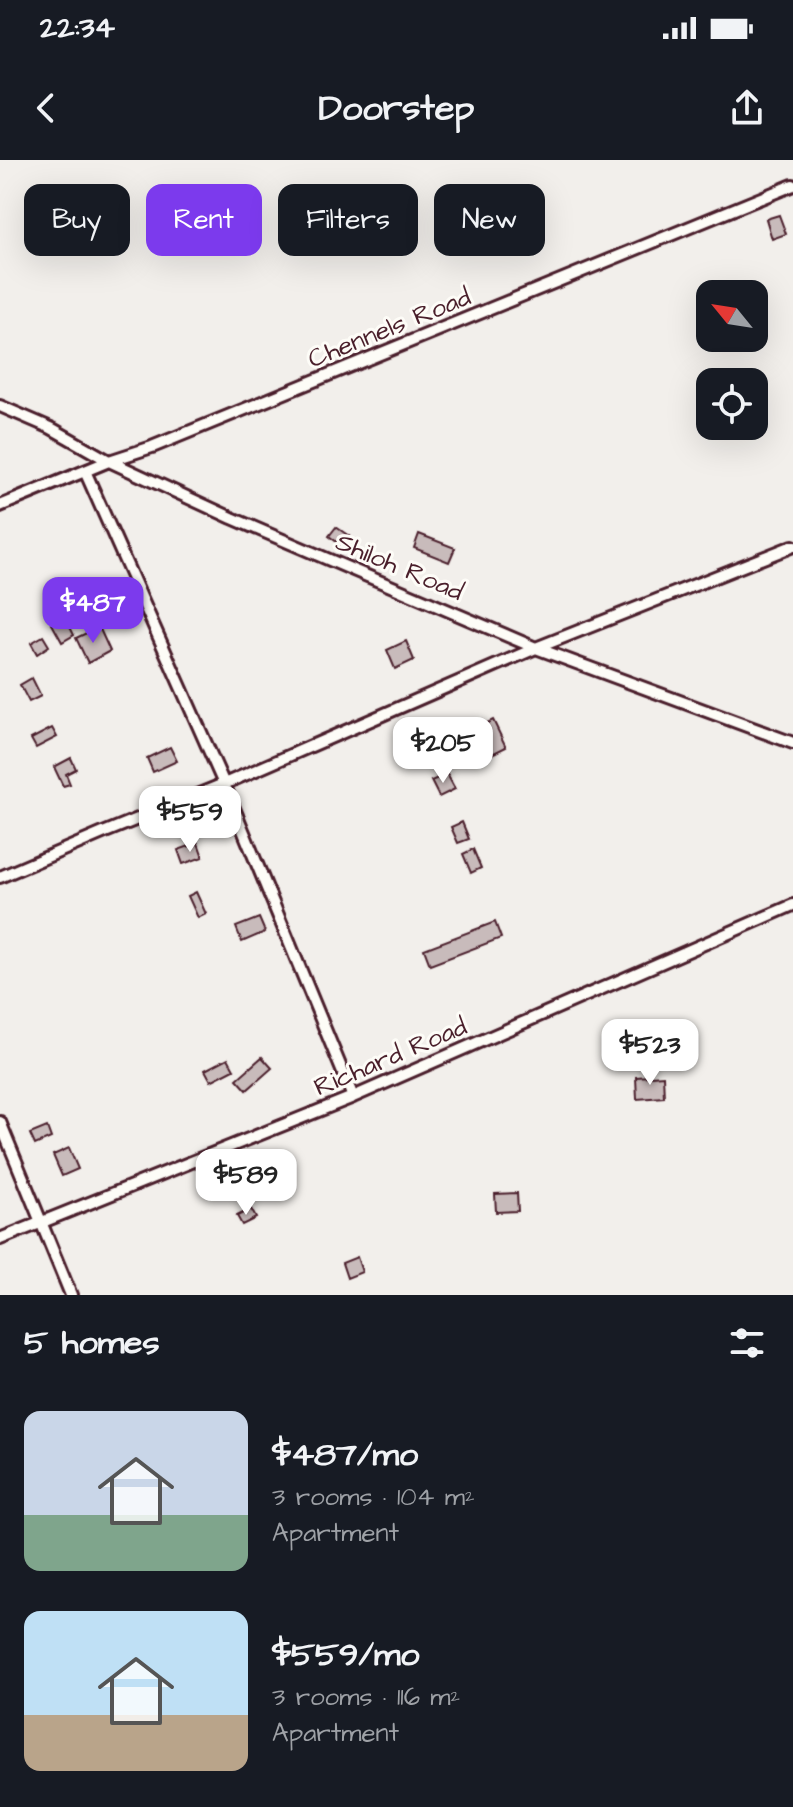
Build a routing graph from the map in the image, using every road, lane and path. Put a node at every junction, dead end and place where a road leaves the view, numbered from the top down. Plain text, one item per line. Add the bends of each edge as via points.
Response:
1 (793, 185) edge
2 (0, 406) edge
3 (109, 461) junction
4 (85, 471) junction
5 (0, 506) edge
6 (793, 546) edge
7 (536, 648) junction
8 (793, 743) edge
9 (224, 784) junction
10 (0, 877) edge
11 (793, 905) edge
12 (353, 1097) junction
13 (0, 1122) edge
14 (42, 1222) junction
15 (0, 1239) edge
16 (71, 1295) edge

1 - 3 street, Chennels Road
2 - 3 street, Shiloh Road
3 - 4 street, Chennels Road
3 - 7 street, Shiloh Road
4 - 5 street, Chennels Road
4 - 9 street
6 - 7 street
7 - 8 street, Shiloh Road
7 - 9 street
9 - 10 street
9 - 12 street
11 - 12 street, Richard Road
12 - 14 street, Richard Road
13 - 14 street
14 - 15 street, Richard Road
14 - 16 street

